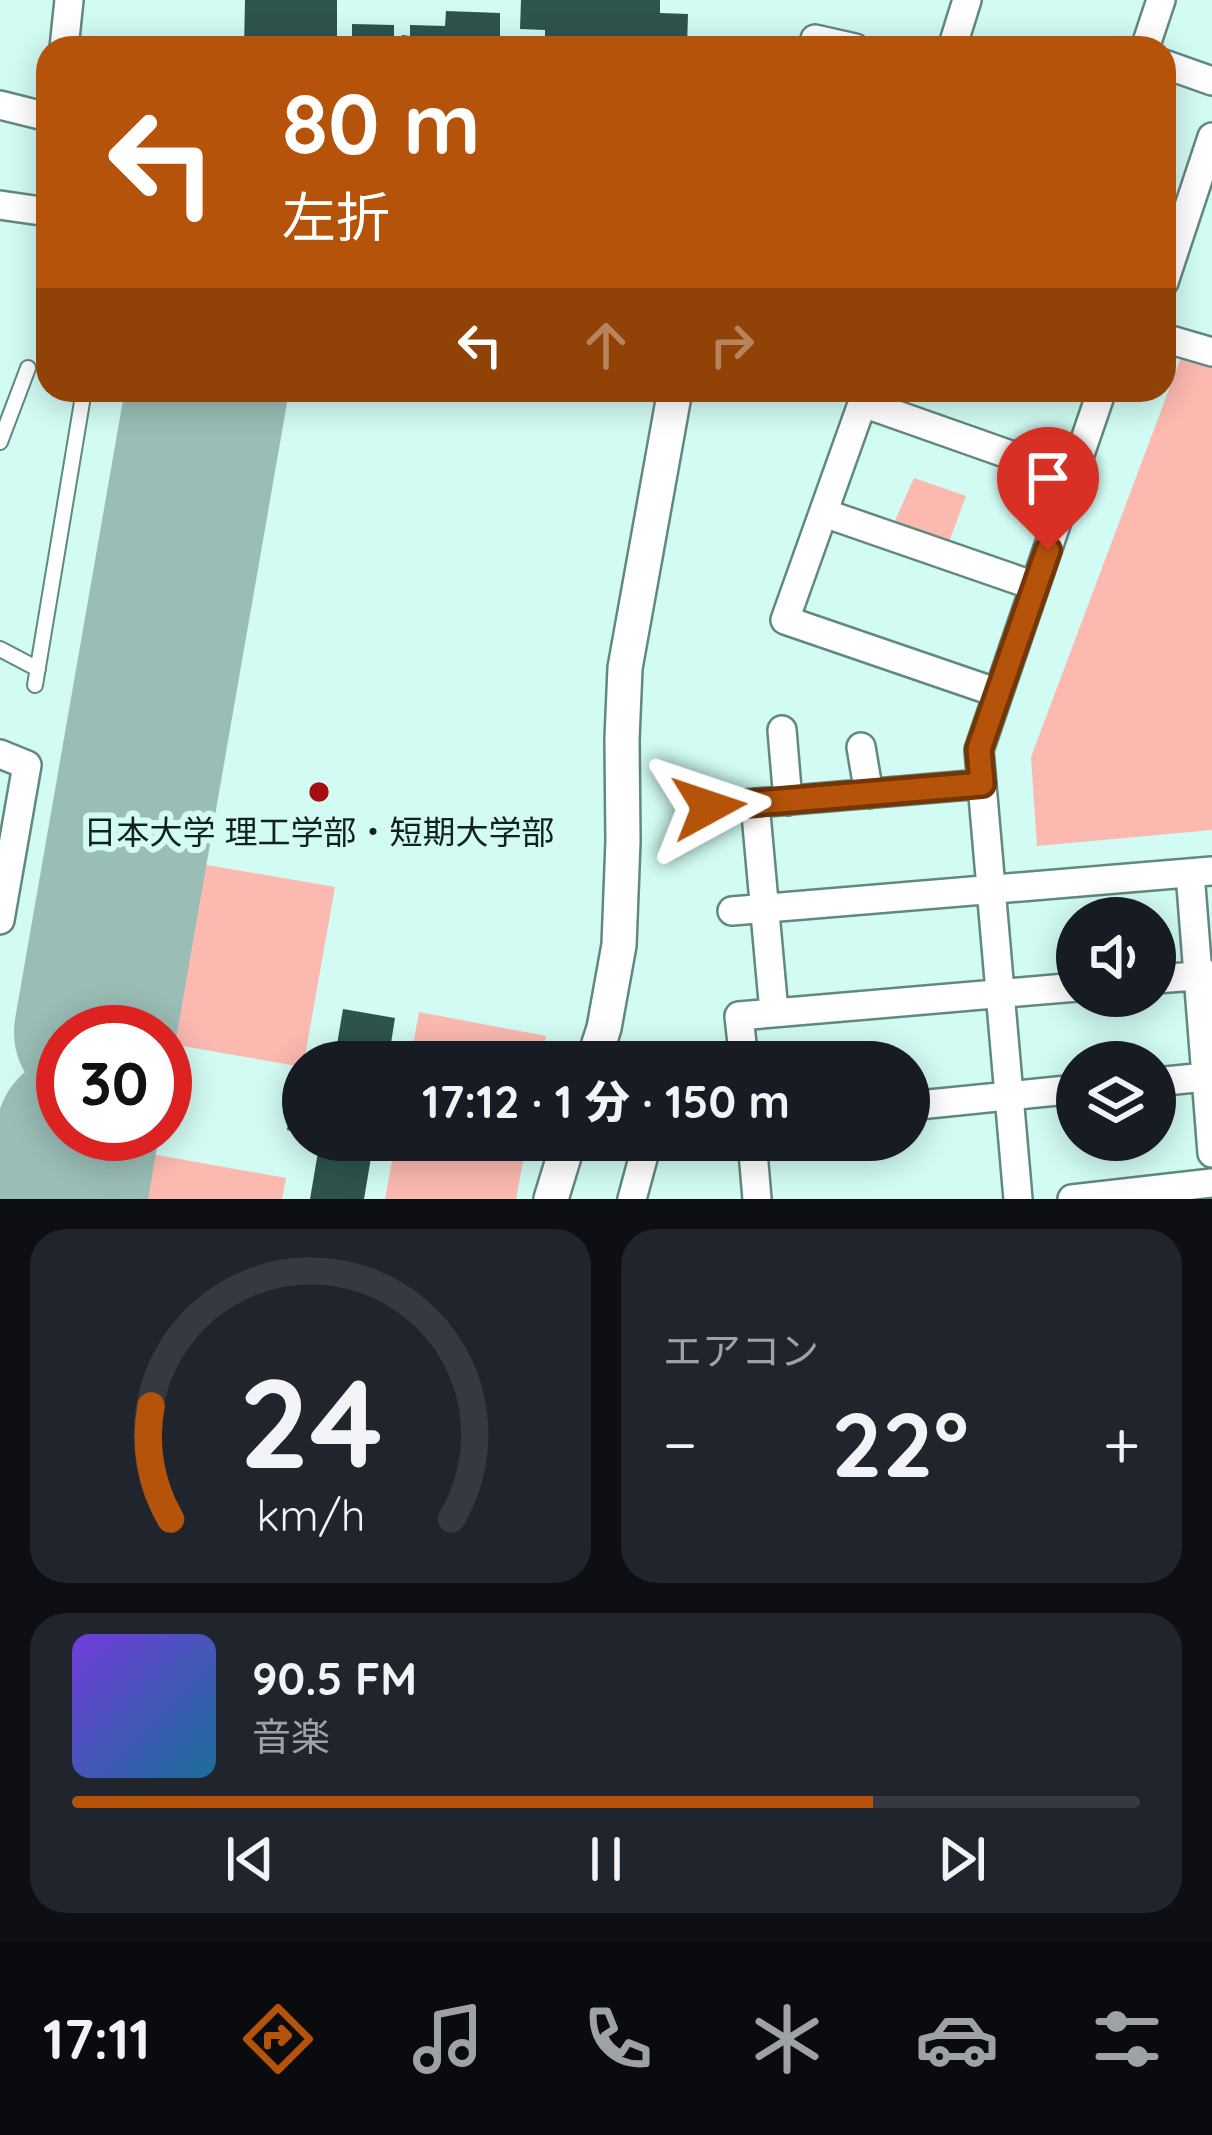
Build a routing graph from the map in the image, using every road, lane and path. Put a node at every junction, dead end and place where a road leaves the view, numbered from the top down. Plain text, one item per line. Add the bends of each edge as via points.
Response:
1 (68, 0) edge
2 (967, 0) edge
3 (1161, 0) edge
4 (65, 36) edge
5 (956, 36) edge
6 (1149, 36) edge
7 (1176, 68) edge
8 (1212, 81) edge
9 (0, 105) edge
10 (36, 114) edge
11 (1212, 137) edge
12 (0, 206) edge
13 (36, 210) edge
14 (1176, 246) edge
15 (1176, 342) edge
16 (1212, 352) edge
17 (28, 368) dead end
18 (82, 402) edge
19 (673, 402) edge
20 (863, 402) edge
21 (881, 402) edge
22 (1098, 402) edge
23 (0, 442) edge
24 (1073, 476) junction
25 (824, 513) junction
26 (1035, 586) junction
27 (0, 649) edge
28 (998, 693) junction
29 (782, 730) dead end
30 (861, 747) dead end
31 (0, 754) edge
32 (982, 784) junction
33 (868, 794) junction
34 (788, 801) junction
35 (755, 803) junction
36 (709, 807) dead end
37 (1201, 872) edge
38 (991, 887) junction
39 (765, 909) junction
40 (732, 911) dead end
41 (0, 920) edge
42 (1204, 975) edge
43 (1056, 989) edge
44 (1001, 994) junction
45 (774, 1012) junction
46 (600, 1041) edge
47 (742, 1041) edge
48 (1206, 1077) junction
49 (1176, 1080) edge
50 (1056, 1091) edge
51 (1009, 1096) junction
52 (930, 1104) edge
53 (1212, 1154) edge
54 (563, 1161) edge
55 (642, 1161) edge
56 (754, 1161) edge
57 (1212, 1183) edge
58 (551, 1199) edge
59 (632, 1199) edge
60 (757, 1199) edge
61 (1018, 1199) edge
62 (1072, 1199) edge

1 - 4 street
2 - 5 street
3 - 6 street
7 - 8 street
9 - 10 street
11 - 14 street
12 - 13 street
15 - 16 street
17 - 23 lane
18 - 27 lane via 36,677
19 - 46 street via 625,668 619,945
20 - 25 street
21 - 24 street
22 - 24 street
24 - 26 street
25 - 26 street
25 - 28 street via 785,620
26 - 28 street
28 - 32 street via 979,749
29 - 34 street
30 - 33 street
31 - 41 street via 27,765
32 - 33 street
32 - 38 street
33 - 34 street
34 - 35 street
35 - 36 street
35 - 39 street
37 - 38 street
37 - 42 street
38 - 39 street
38 - 44 street
39 - 40 street
39 - 45 street
42 - 48 street
43 - 44 street
44 - 45 street
44 - 51 street
45 - 47 street via 739,1016
48 - 49 street
48 - 53 street
50 - 51 street
51 - 52 street
51 - 61 street
54 - 58 street
55 - 59 street
56 - 60 street
57 - 62 street

